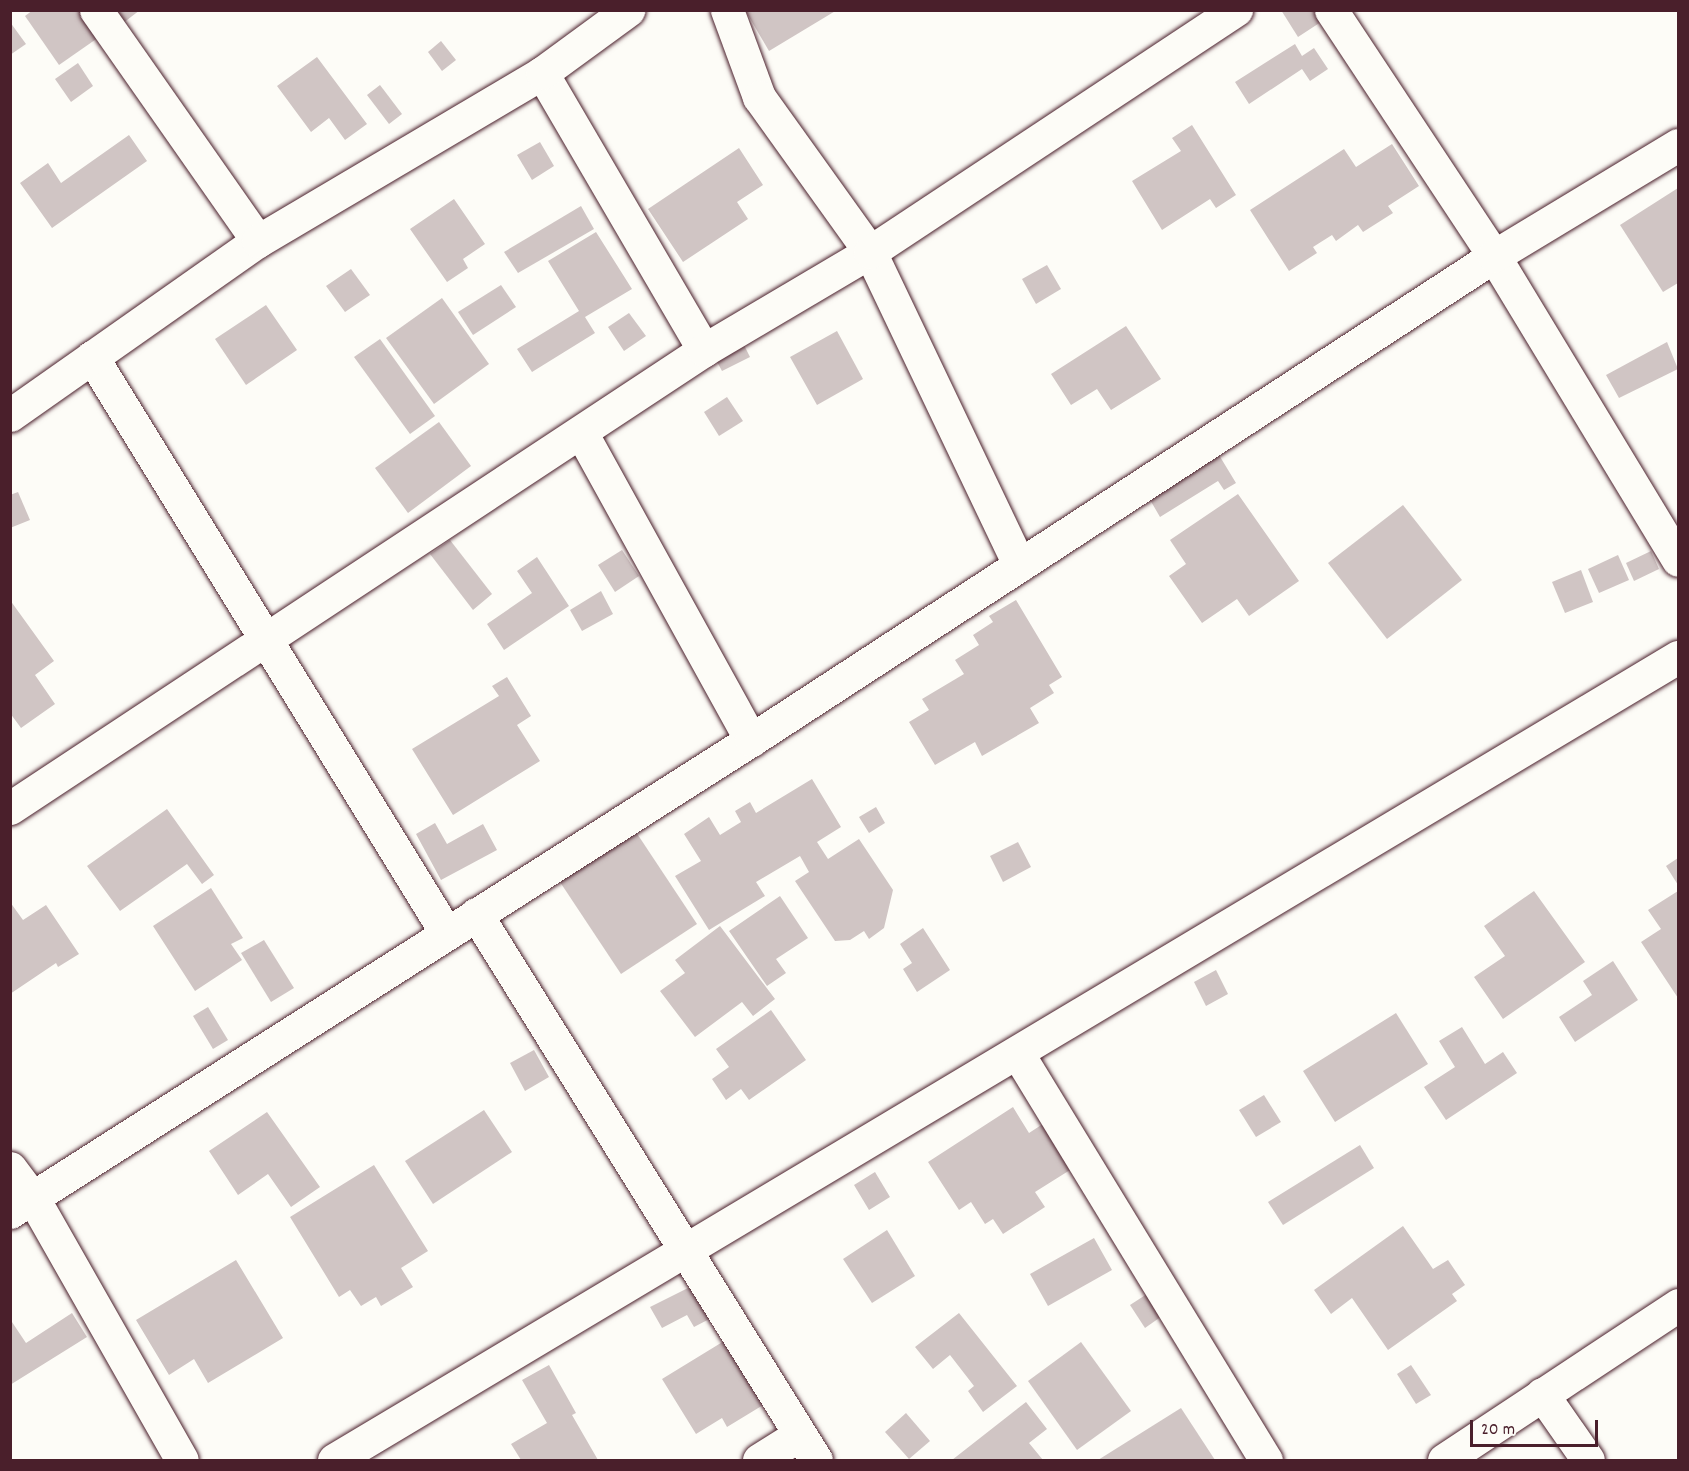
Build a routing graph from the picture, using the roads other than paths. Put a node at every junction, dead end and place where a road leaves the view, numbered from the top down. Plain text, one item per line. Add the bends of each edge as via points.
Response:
1 (96, 10) edge
2 (628, 10) edge
3 (727, 10) edge
4 (1236, 10) edge
5 (1331, 10) edge
6 (542, 74) junction
7 (1678, 145) edge
8 (258, 241) junction
9 (870, 252) junction
10 (1494, 256) junction
11 (704, 350) junction
12 (92, 357) junction
13 (10, 415) edge
14 (582, 434) junction
15 (1678, 560) edge
16 (1019, 565) junction
17 (269, 640) junction
18 (1678, 657) edge
19 (751, 740) junction
20 (10, 808) edge
21 (476, 915) junction
22 (447, 934) junction
23 (1018, 1054) junction
24 (10, 1168) edge
25 (22, 1205) edge
26 (684, 1251) junction
27 (1678, 1305) edge
28 (1542, 1394) junction
29 (808, 1448) edge
30 (182, 1461) edge
31 (334, 1461) edge
32 (759, 1461) edge
33 (1266, 1461) edge
34 (1444, 1461) edge
35 (1588, 1461) edge

1 - 8 street
2 - 6 street
3 - 9 street via 759,96
4 - 9 street
5 - 10 street
6 - 8 street
6 - 11 street
7 - 10 street
8 - 12 street
9 - 11 street
9 - 16 street
10 - 15 street
10 - 16 street
11 - 14 street
12 - 13 street
12 - 17 street
14 - 17 street
14 - 19 street
16 - 19 street
17 - 20 street
17 - 22 street
18 - 23 street
19 - 21 street
21 - 22 street
21 - 26 street
22 - 25 street
23 - 26 street
23 - 33 street
24 - 25 street
25 - 30 street
26 - 29 street
26 - 31 street
27 - 28 street
28 - 34 street
28 - 35 street
29 - 32 street

